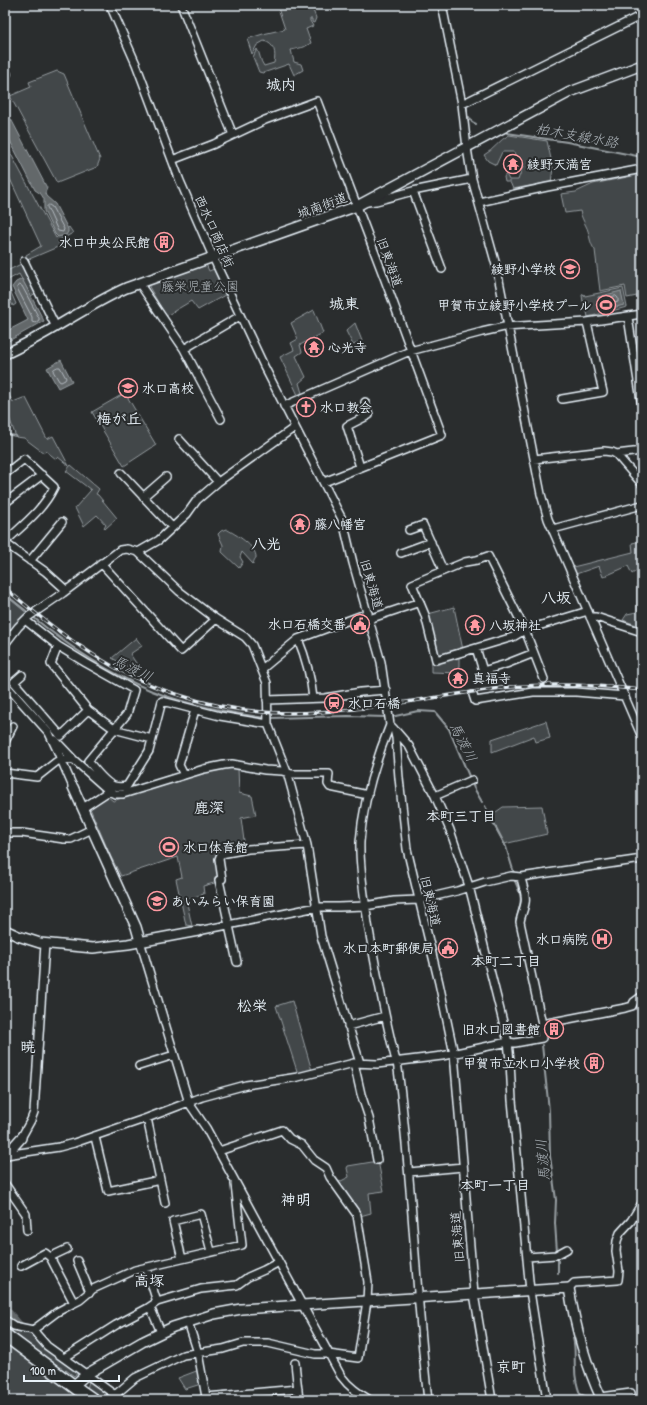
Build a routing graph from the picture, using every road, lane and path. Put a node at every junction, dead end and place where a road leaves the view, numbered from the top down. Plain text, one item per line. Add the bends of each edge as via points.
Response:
1 (110, 5) edge
2 (181, 5) edge
3 (442, 5) edge
4 (642, 15) edge
5 (642, 65) edge
6 (462, 104) junction
7 (233, 135) junction
8 (467, 148) junction
9 (172, 160) junction
10 (642, 169) edge
11 (472, 179) junction
12 (413, 191) junction
13 (366, 202) junction
14 (479, 202) junction
15 (357, 206) junction
16 (214, 258) junction
17 (24, 261) dead end
18 (442, 269) dead end
19 (140, 283) junction
20 (642, 314) edge
21 (240, 316) junction
22 (628, 317) junction
23 (587, 322) junction
24 (509, 327) junction
25 (54, 328) junction
26 (184, 349) junction
27 (410, 351) junction
28 (5, 354) edge
29 (566, 396) dead end
30 (365, 402) dead end
31 (284, 406) junction
32 (642, 407) edge
33 (221, 419) dead end
34 (295, 427) junction
35 (179, 439) dead end
36 (642, 451) edge
37 (616, 454) junction
38 (534, 459) junction
39 (360, 467) junction
40 (120, 473) dead end
41 (5, 474) edge
42 (42, 475) junction
43 (166, 477) dead end
44 (218, 482) junction
45 (324, 482) junction
46 (642, 484) edge
47 (143, 497) junction
48 (5, 503) edge
49 (642, 505) edge
50 (62, 522) dead end
51 (172, 527) junction
52 (553, 529) junction
53 (409, 530) dead end
54 (431, 542) junction
55 (5, 543) edge
56 (138, 552) junction
57 (401, 553) dead end
58 (30, 561) junction
59 (101, 563) junction
60 (443, 570) junction
61 (66, 590) junction
62 (420, 602) junction
63 (589, 614) junction
64 (369, 616) junction
65 (28, 617) junction
66 (216, 619) junction
67 (525, 630) junction
68 (642, 632) edge
69 (298, 639) junction
70 (5, 644) edge
71 (58, 646) junction
72 (476, 648) junction
73 (534, 653) junction
74 (262, 669) junction
75 (22, 675) dead end
76 (544, 678) dead end
77 (5, 684) edge
78 (386, 690) junction
79 (473, 695) dead end
80 (624, 696) junction
81 (313, 698) junction
82 (267, 700) junction
83 (88, 710) junction
84 (195, 710) junction
85 (391, 722) junction
86 (268, 724) junction
87 (13, 726) dead end
88 (114, 729) junction
89 (49, 733) junction
90 (642, 737) edge
91 (152, 739) junction
92 (5, 742) edge
93 (61, 759) junction
94 (74, 760) junction
95 (287, 772) junction
96 (5, 773) edge
97 (184, 775) junction
98 (471, 780) dead end
99 (73, 787) joint
100 (109, 791) junction
101 (368, 794) junction
102 (435, 796) junction
103 (83, 808) junction
104 (92, 829) junction
105 (5, 832) edge
106 (307, 846) junction
107 (642, 859) edge
108 (521, 877) junction
109 (469, 886) junction
110 (418, 900) junction
111 (366, 906) junction
112 (317, 907) junction
113 (229, 924) junction
114 (5, 930) edge
115 (198, 931) joint
116 (140, 941) junction
117 (45, 944) junction
118 (237, 962) dead end
119 (642, 996) edge
120 (385, 1016) junction
121 (542, 1024) junction
122 (348, 1026) junction
123 (508, 1042) junction
124 (174, 1054) junction
125 (454, 1054) junction
126 (396, 1061) junction
127 (357, 1063) junction
128 (139, 1066) dead end
129 (189, 1103) junction
130 (147, 1118) junction
131 (95, 1137) junction
132 (21, 1138) joint
133 (218, 1151) junction
134 (6, 1155) edge
135 (377, 1160) dead end
136 (463, 1167) junction
137 (409, 1172) junction
138 (160, 1180) junction
139 (235, 1181) junction
140 (5, 1184) edge
141 (165, 1203) dead end
142 (642, 1203) edge
143 (27, 1230) dead end
144 (67, 1249) dead end
145 (566, 1249) dead end
146 (211, 1252) junction
147 (50, 1257) junction
148 (527, 1257) junction
149 (182, 1258) junction
150 (77, 1262) dead end
151 (279, 1262) junction
152 (21, 1266) dead end
153 (146, 1267) junction
154 (569, 1288) junction
155 (530, 1291) junction
156 (90, 1292) junction
157 (474, 1294) junction
158 (418, 1298) junction
159 (367, 1301) junction
160 (157, 1302) junction
161 (74, 1303) junction
162 (302, 1305) junction
163 (150, 1307) junction
164 (5, 1320) edge
165 (188, 1322) junction
166 (32, 1330) junction
167 (161, 1332) junction
168 (5, 1335) edge
169 (198, 1353) junction
170 (328, 1354) junction
171 (64, 1358) junction
172 (295, 1363) dead end
173 (87, 1374) junction
174 (73, 1386) junction
175 (298, 1389) junction
176 (631, 1393) dead end
177 (115, 1395) junction
178 (237, 1398) edge
179 (204, 1399) edge
180 (602, 1399) edge
181 (93, 1400) edge
182 (122, 1400) edge
183 (299, 1400) edge
184 (370, 1400) edge
185 (428, 1400) edge
186 (492, 1400) edge
187 (547, 1400) edge

1 - 9 street, 西水口商店街 via 136,64
2 - 7 street
3 - 6 street
4 - 6 street
5 - 8 street, 城南街道 via 570,92
6 - 8 street
7 - 9 street
7 - 15 street, 旧東海道 via 317,101
8 - 11 street
8 - 13 street, 城南街道
9 - 16 street, 西水口商店街
10 - 14 street
11 - 12 street
11 - 14 street
12 - 13 street
12 - 18 street
13 - 15 street, 城南街道
14 - 24 street
15 - 16 street, 城南街道
15 - 27 street, 旧東海道
16 - 19 street, 城南街道
16 - 21 street, 西水口商店街
17 - 25 street
19 - 25 street, 城南街道 via 112,295
19 - 26 street
20 - 22 street
21 - 26 street
21 - 31 street, 西水口商店街
22 - 23 street
22 - 32 street
23 - 24 street
23 - 29 street via 603,392
24 - 27 street
24 - 38 street
25 - 28 street, 城南街道
26 - 33 street
27 - 31 street
27 - 39 street, 旧東海道 via 442,435
30 - 39 street via 369,415 347,426
31 - 34 street, 西水口商店街
34 - 44 street
34 - 45 street, 西水口商店街
35 - 44 street
36 - 37 street
37 - 38 street via 604,451
37 - 46 street
38 - 52 street via 540,494
39 - 45 street, 旧東海道
40 - 47 street
41 - 42 street via 24,459
42 - 48 street
42 - 55 street via 54,487 48,500
43 - 47 street
44 - 51 street
45 - 64 street, 旧東海道 via 343,520
47 - 51 street
49 - 52 street
50 - 58 street
51 - 56 street via 160,540
52 - 63 street
53 - 54 street via 424,524
54 - 57 street
54 - 60 street
55 - 58 street
56 - 59 street via 120,550
56 - 66 street via 179,591
58 - 61 street
59 - 61 street
59 - 66 street via 181,652
60 - 62 street via 412,584
60 - 67 street via 488,556
61 - 65 street
62 - 64 street
62 - 72 street via 436,660
63 - 67 street
63 - 68 street
63 - 80 street
64 - 69 street
64 - 78 street, 旧東海道
65 - 70 street
65 - 71 street
66 - 74 street via 245,637 252,645
67 - 72 street via 513,637
67 - 73 street
69 - 74 street
69 - 81 street via 312,682
71 - 83 street via 51,664
71 - 88 street via 134,690 127,714
72 - 73 street via 483,671
73 - 76 street
74 - 82 street via 267,683
75 - 83 street via 14,682 61,736
77 - 89 street
78 - 81 street
78 - 85 street, 旧東海道
79 - 80 street via 475,701 533,692
80 - 90 street
81 - 82 street
82 - 86 street
83 - 88 street
84 - 86 street
84 - 91 street via 162,701
84 - 97 street via 179,765
85 - 101 street via 380,749
85 - 102 street via 409,746
85 - 110 street, 旧東海道 via 396,738 407,849
86 - 95 street
87 - 92 street
88 - 91 street
88 - 91 street via 88,761 113,786 126,786 149,751
89 - 93 street
89 - 94 street
93 - 94 street
93 - 96 street via 37,777
93 - 99 street
94 - 100 street
95 - 97 street via 232,764
95 - 101 street via 329,774 330,787
95 - 106 street
97 - 100 street via 123,794
98 - 102 street
99 - 103 street
100 - 103 street
101 - 111 street via 360,844
102 - 109 street via 450,830
103 - 104 street
104 - 105 street via 64,839
104 - 116 street
106 - 112 street
106 - 113 street via 252,848 221,854 219,859 222,879 219,880
107 - 108 street
108 - 109 street via 512,876
108 - 121 street via 525,903 520,922
109 - 110 street
109 - 123 street
110 - 111 street
110 - 125 street, 旧東海道
111 - 112 street
111 - 120 street
112 - 113 street
112 - 122 street via 321,936
113 - 115 street
113 - 118 street
114 - 117 street
115 - 116 street
116 - 117 street via 102,948
116 - 124 street
117 - 132 street via 34,1112
119 - 121 street via 632,1006 625,1008
120 - 122 street
120 - 126 street
121 - 123 street via 542,1038
122 - 127 street
123 - 125 street
123 - 148 street
124 - 128 street
124 - 129 street
125 - 126 street
125 - 136 street, 旧東海道
126 - 127 street via 377,1064
126 - 137 street
127 - 129 street via 228,1090
127 - 135 street via 361,1094 369,1118
129 - 130 street
129 - 133 street
130 - 131 street
130 - 138 street
131 - 134 street via 59,1147
131 - 138 street via 108,1191
132 - 134 street
133 - 139 street
133 - 159 street via 282,1130 290,1139 302,1144 314,1160 326,1168 357,1215 368,1277
136 - 137 street
136 - 157 street, 旧東海道
137 - 158 street
138 - 141 street
139 - 146 street via 242,1245
139 - 151 street
140 - 143 street via 26,1214
142 - 154 street via 617,1241 618,1280 574,1283
144 - 147 street
145 - 148 street via 558,1254
146 - 149 street
146 - 149 street via 201,1214 173,1221
147 - 152 street via 45,1254
147 - 161 street
148 - 155 street
149 - 153 street
150 - 156 street
151 - 160 street via 237,1285 201,1289
151 - 162 street
153 - 156 street
153 - 160 street
154 - 155 street
154 - 180 street via 580,1338
155 - 157 street
155 - 187 street
156 - 161 street
157 - 158 street
157 - 186 street, 旧東海道
158 - 159 street
158 - 185 street
159 - 162 street
159 - 170 street via 358,1358
160 - 163 street
161 - 166 street
162 - 165 street via 241,1309
162 - 170 street
163 - 167 street
163 - 171 street
164 - 166 street via 14,1326
165 - 167 street
165 - 169 street
166 - 171 street via 47,1346
167 - 173 street
168 - 174 highway
169 - 170 street via 243,1343 268,1342 314,1354
169 - 177 street via 183,1355 146,1372
169 - 179 street
170 - 184 street via 348,1386
171 - 173 street
172 - 175 street
173 - 174 street
173 - 177 street
174 - 181 highway
175 - 178 street
175 - 183 street
176 - 180 street
177 - 182 street
178 - 179 street

